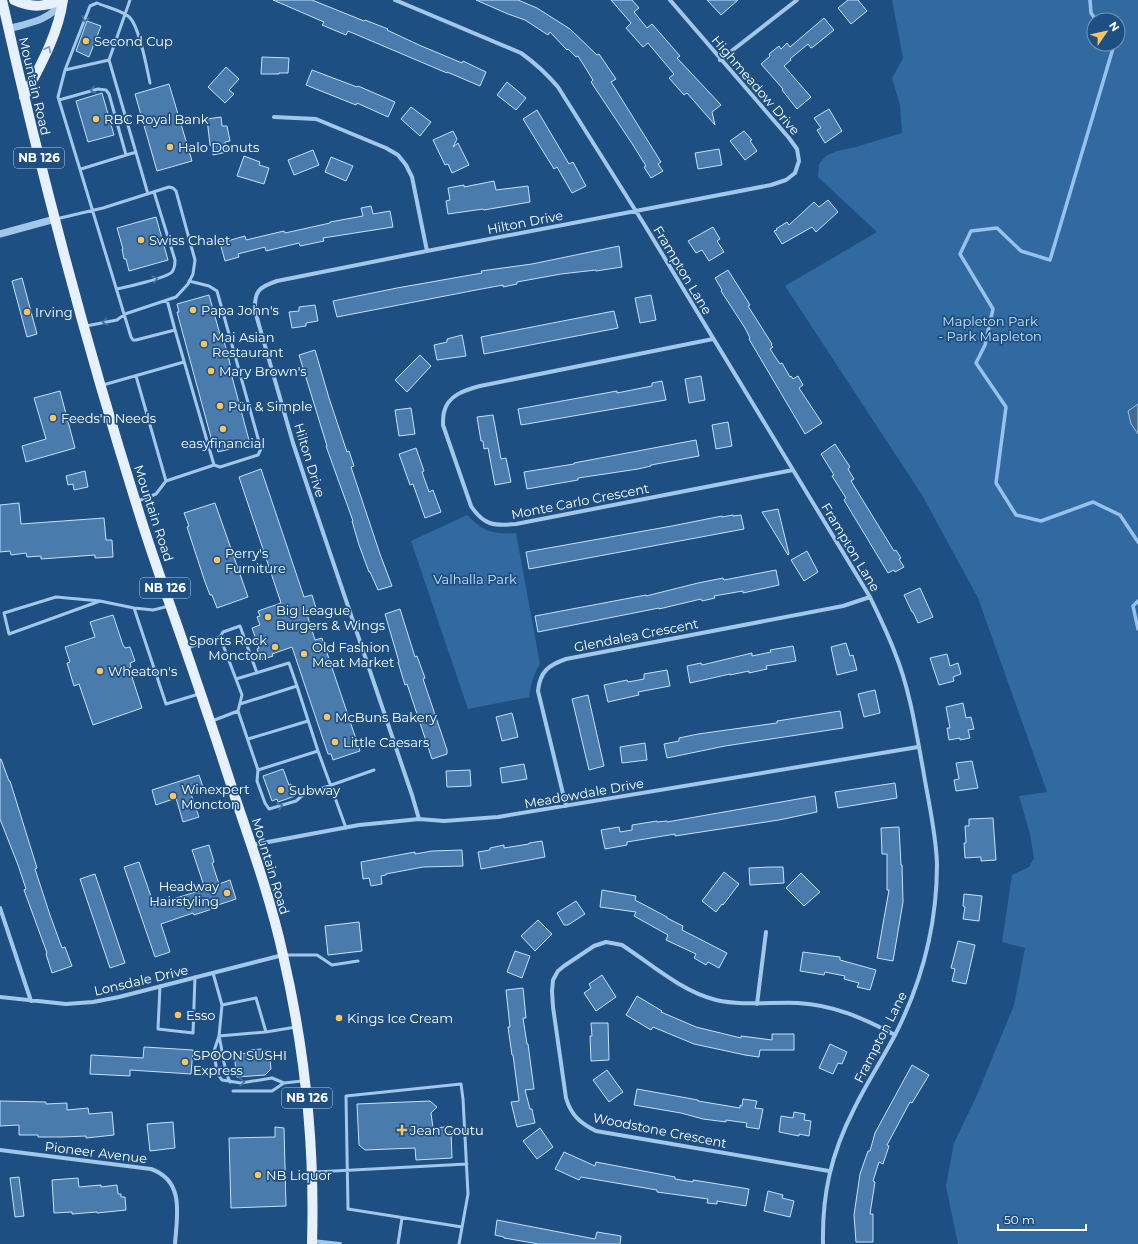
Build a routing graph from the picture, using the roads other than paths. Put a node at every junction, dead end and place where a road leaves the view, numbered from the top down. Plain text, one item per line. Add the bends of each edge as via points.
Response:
1 (2, 0) edge
2 (14, 0) edge
3 (63, 0) edge
4 (130, 0) edge
5 (395, 0) edge
6 (670, 0) edge
7 (797, 0) edge
8 (126, 14) junction
9 (8, 29) junction
10 (109, 60) junction
11 (720, 60) junction
12 (65, 70) junction
13 (150, 83) dead end
14 (24, 97) junction
15 (59, 100) junction
16 (274, 116) dead end
17 (136, 152) junction
18 (126, 155) junction
19 (80, 169) junction
20 (154, 192) junction
21 (148, 194) junction
22 (93, 210) junction
23 (636, 211) junction
24 (55, 219) junction
25 (0, 234) edge
26 (427, 251) junction
27 (189, 281) junction
28 (117, 289) junction
29 (167, 300) junction
30 (124, 314) junction
31 (84, 326) junction
32 (176, 330) junction
33 (713, 339) junction
34 (184, 362) junction
35 (136, 376) junction
36 (100, 386) junction
37 (214, 465) junction
38 (793, 470) junction
39 (166, 481) junction
40 (136, 502) junction
41 (870, 597) junction
42 (100, 601) junction
43 (170, 605) junction
44 (134, 608) junction
45 (220, 637) junction
46 (185, 648) junction
47 (257, 673) junction
48 (236, 680) junction
49 (297, 686) junction
50 (201, 693) junction
51 (240, 704) junction
52 (238, 711) junction
53 (210, 721) junction
54 (308, 721) junction
55 (248, 739) junction
56 (918, 747) junction
57 (318, 752) junction
58 (258, 770) junction
59 (374, 770) dead end
60 (331, 786) junction
61 (566, 806) junction
62 (419, 819) junction
63 (346, 828) junction
64 (251, 845) junction
65 (0, 908) edge
66 (766, 932) dead end
67 (283, 955) junction
68 (358, 961) dead end
69 (213, 973) junction
70 (195, 977) junction
71 (160, 986) junction
72 (0, 997) edge
73 (31, 1001) junction
74 (757, 1004) junction
75 (222, 1005) junction
76 (298, 1026) junction
77 (266, 1032) junction
78 (895, 1035) junction
79 (219, 1036) junction
80 (306, 1081) junction
81 (230, 1082) junction
82 (284, 1083) junction
83 (234, 1091) dead end
84 (0, 1150) edge
85 (466, 1164) junction
86 (348, 1170) junction
87 (829, 1171) junction
88 (312, 1172) junction
89 (402, 1218) junction
90 (462, 1227) junction
91 (312, 1243) edge
92 (175, 1244) edge
93 (340, 1244) edge
94 (398, 1244) edge
95 (459, 1244) edge
96 (823, 1244) edge

1 - 9 main road, Mountain Road / NB 126
2 - 3 main road via 33,6 45,6
3 - 9 street via 47,17
14 -> 3 main road via 51,42 61,17
4 - 8 lane
5 - 23 street, Frampton Lane via 505,45 535,62 558,87
6 - 11 street, Highmeadow Drive
7 - 11 street
8 - 10 lane
8 -> 12 lane via 96,4 90,6
8 - 13 lane via 132,19 138,31
9 - 14 main road, Mountain Road / NB 126
10 - 12 lane
10 - 17 lane
11 - 23 street, Highmeadow Drive via 797,149 795,173 786,180 771,185
12 - 15 lane
14 - 24 main road, Mountain Road / NB 126
18 -> 15 lane via 106,90 98,89
15 - 19 lane
16 - 26 street via 316,119 398,155 412,177
17 - 18 lane
17 - 21 lane
18 - 19 lane
19 - 22 lane
20 - 21 lane
20 - 27 lane via 169,187 176,191 195,260
28 -> 20 lane via 165,276 173,271 175,266
21 - 22 lane
22 - 24 lane
22 - 28 lane
23 - 26 street, Hilton Drive
23 - 33 street, Frampton Lane
24 - 25 street
24 - 31 main road, Mountain Road / NB 126
26 - 62 street, Hilton Drive via 277,281 257,291 254,300 255,311 296,450
27 - 29 lane via 177,296
27 - 37 lane via 212,287 218,294 261,449 258,455 222,466
28 - 30 lane
29 - 30 lane
29 - 32 lane
30 -> 31 lane via 117,320
30 - 32 lane via 133,340
31 - 36 main road, Mountain Road / NB 126
32 - 34 lane
33 - 38 street, Frampton Lane
33 - 38 street, Monte Carlo Crescent via 461,391 450,400 444,412 443,425 471,506 486,522 499,526
34 - 35 lane
34 - 37 lane
35 - 36 lane
35 - 39 lane
36 - 40 main road, Mountain Road / NB 126
37 - 39 lane
38 - 41 street, Frampton Lane
39 - 40 lane via 156,494
40 - 43 main road, Mountain Road / NB 126
41 - 56 street, Frampton Lane via 896,654 912,709
41 - 61 street, Glendalea Crescent via 843,606 566,659 553,664 542,675 538,690
42 - 42 lane via 56,597 4,612 9,634
42 - 44 lane
43 - 44 lane via 153,610
43 - 46 main road, Mountain Road / NB 126
44 - 50 lane via 166,704
45 - 46 lane
45 - 47 lane via 223,632 240,626
45 - 48 lane
46 - 50 main road, Mountain Road / NB 126
47 - 48 lane
47 - 49 lane via 289,663
48 - 51 lane via 242,695
49 - 51 lane
49 - 54 lane
50 - 53 main road, Mountain Road / NB 126
51 - 52 lane
52 - 53 lane
52 - 55 lane
53 - 64 main road, Mountain Road / NB 126
54 - 55 lane
54 - 57 lane
55 - 58 lane
56 - 61 street, Meadowdale Drive
56 - 78 street, Frampton Lane via 933,825 937,863 936,901 928,947 915,991
57 - 58 lane
57 - 60 lane
58 -> 60 lane via 256,781 269,809
59 - 60 lane
60 - 63 lane
61 - 62 street, Meadowdale Drive via 498,817 444,821
62 - 63 street, Meadowdale Drive
63 - 64 street, Meadowdale Drive
64 - 67 main road, Mountain Road / NB 126 via 271,906
65 - 73 street
66 - 74 street
67 - 68 lane via 317,955 332,964
67 - 69 street, Lonsdale Drive
67 - 76 main road, Mountain Road / NB 126
69 - 70 street, Lonsdale Drive
69 - 75 lane
70 - 71 street, Lonsdale Drive
70 - 71 lane via 194,1033 158,1029
71 - 73 street, Lonsdale Drive via 93,1002 66,1004
72 - 73 street, Lonsdale Drive
74 - 78 street, Woodstone Crescent via 798,1003 834,1008 863,1018
74 - 87 street, Woodstone Crescent via 717,1000 688,990 622,944 606,942 594,946 564,966 553,980 552,991 566,1098 570,1109 585,1126 596,1131
75 - 77 lane via 256,998
75 - 79 lane
76 - 77 lane
76 - 80 main road, Mountain Road / NB 126
77 - 79 lane
78 - 87 street, Frampton Lane via 854,1108
79 - 81 lane via 225,1072
79 - 81 lane via 214,1051 217,1073 222,1080
80 - 82 lane
80 - 88 main road, Mountain Road / NB 126
81 -> 82 lane via 241,1083 272,1078
82 - 83 lane via 272,1090
84 - 92 street, Pioneer Avenue via 151,1169 161,1173 169,1179 177,1198
85 - 86 lane
85 - 86 lane via 461,1084 346,1096
85 - 90 lane via 468,1194
86 - 88 lane
86 - 89 lane via 348,1210
87 - 96 street, Frampton Lane via 823,1217
88 - 91 main road, Mountain Road / NB 126
89 - 90 lane
89 - 94 lane
90 - 95 lane
91 - 93 street

